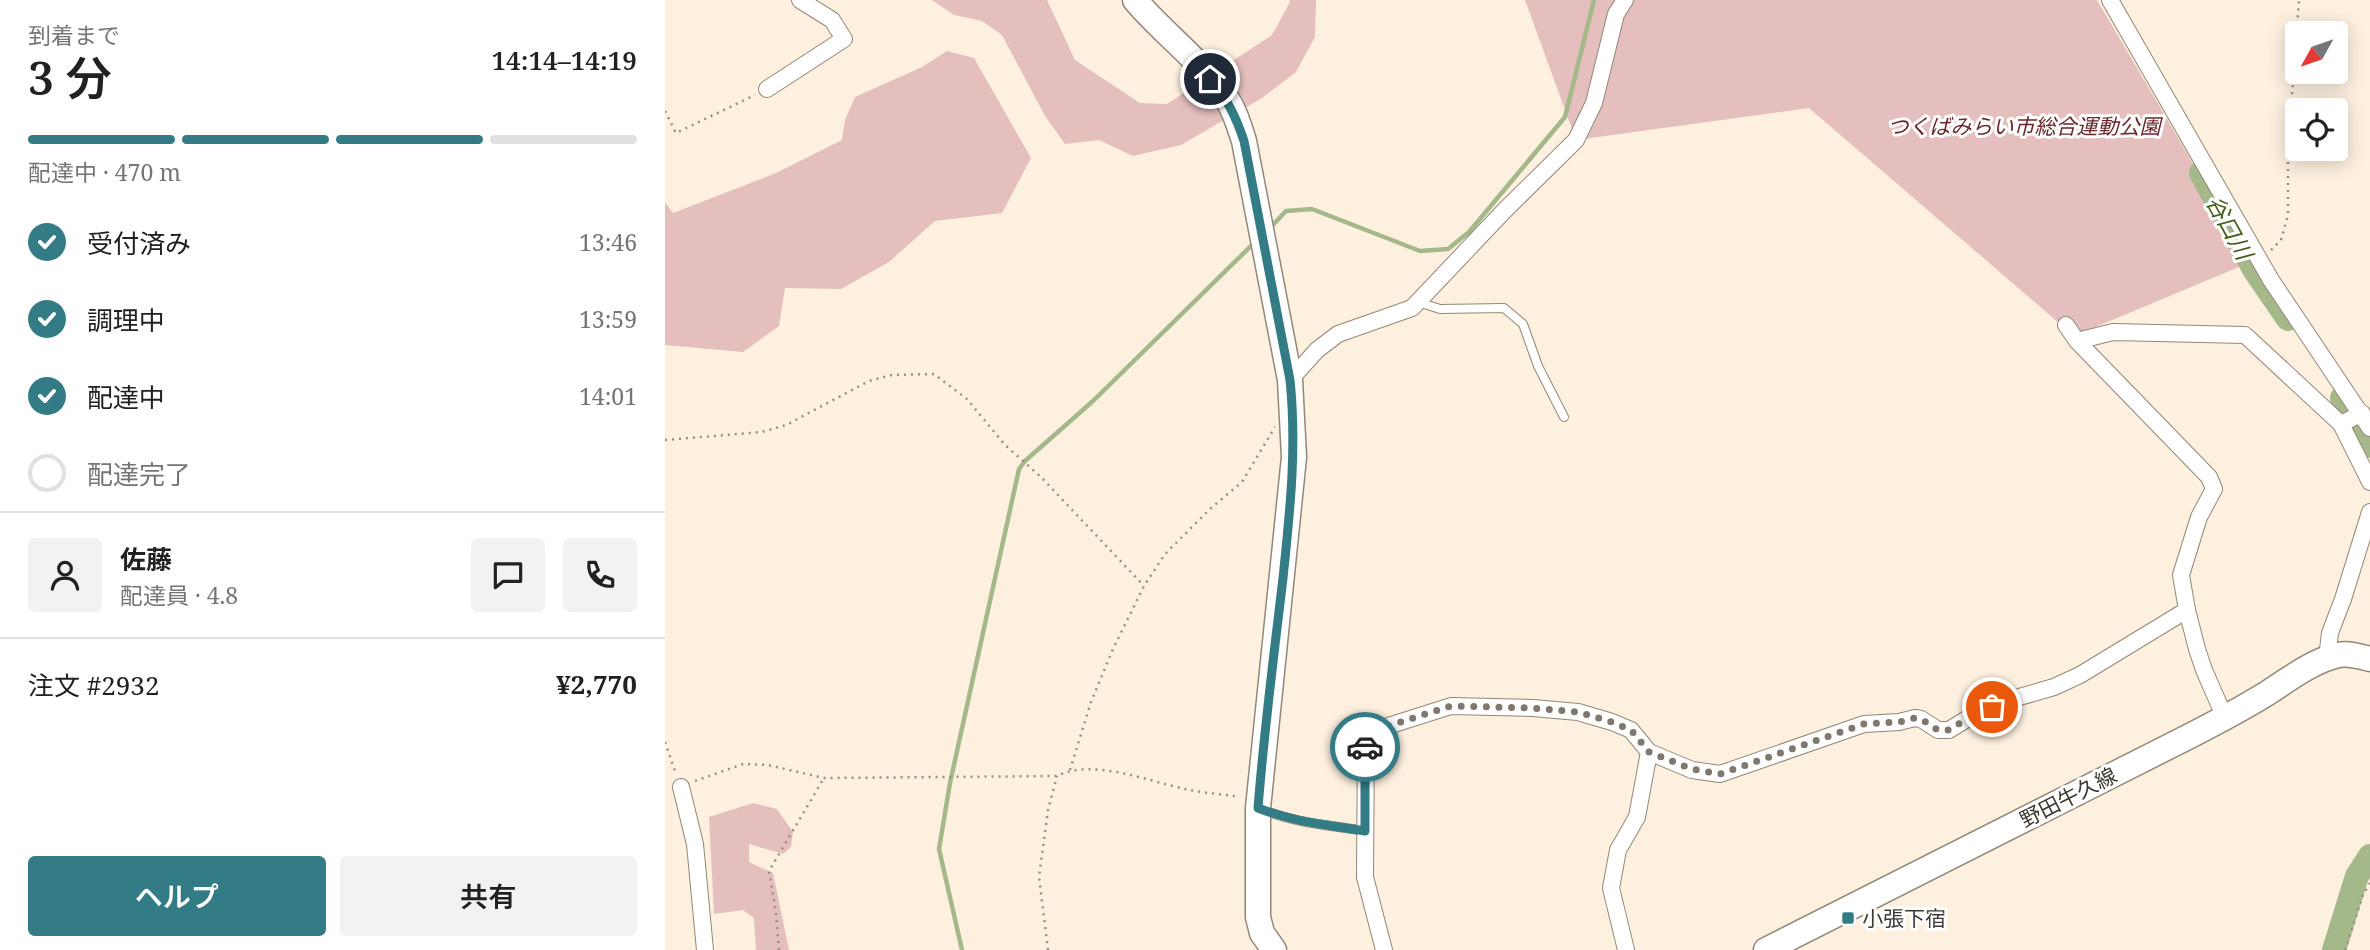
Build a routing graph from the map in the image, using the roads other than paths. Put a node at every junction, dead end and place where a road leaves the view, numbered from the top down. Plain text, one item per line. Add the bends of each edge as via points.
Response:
1 (800, 0) edge
2 (1135, 0) edge
3 (1625, 0) edge
4 (2110, 0) edge
5 (767, 89) road end
6 (1417, 302) junction
7 (2066, 325) dead end
8 (2077, 341) junction
9 (1290, 380) junction
10 (2362, 413) junction
11 (1564, 417) dead end
12 (2341, 424) junction
13 (2370, 428) edge
14 (2370, 482) edge
15 (2370, 512) edge
16 (2187, 610) junction
17 (2327, 658) junction
18 (2370, 659) edge
19 (2225, 718) junction
20 (1649, 752) junction
21 (681, 787) road end
22 (1259, 804) junction
23 (1365, 831) junction
24 (1775, 948) edge
25 (705, 950) edge
26 (1274, 950) edge
27 (1384, 950) edge
28 (1626, 950) edge

1 - 5 street via 831,20 844,39
2 - 9 main road via 1218,87 1235,114
3 - 6 street via 1616,14 1594,103 1576,140
4 - 10 street via 2261,261
6 - 9 street via 1412,308 1338,334
6 - 11 lane via 1440,309 1504,308 1523,324
7 - 8 street
8 - 12 street via 2113,332 2245,335
8 - 16 street via 2209,477 2214,489 2199,517 2181,575
9 - 22 main road via 1294,457
10 - 12 street
10 - 13 street
12 - 14 street
15 - 17 street via 2330,633
16 - 19 street via 2204,670
16 - 20 street via 2080,675 1975,714 1949,730 1938,730 1915,718 1864,724 1720,774 1692,769
17 - 18 main road, 野田牛久線 via 2354,654
17 - 19 main road, 野田牛久線
19 - 24 main road, 野田牛久線
20 - 23 street via 1631,730 1578,712 1451,706 1366,733
20 - 28 street via 1637,817 1618,850 1611,888
21 - 25 street via 695,844
22 - 23 lane via 1279,816
22 - 26 main road via 1258,917
23 - 27 street via 1365,877

